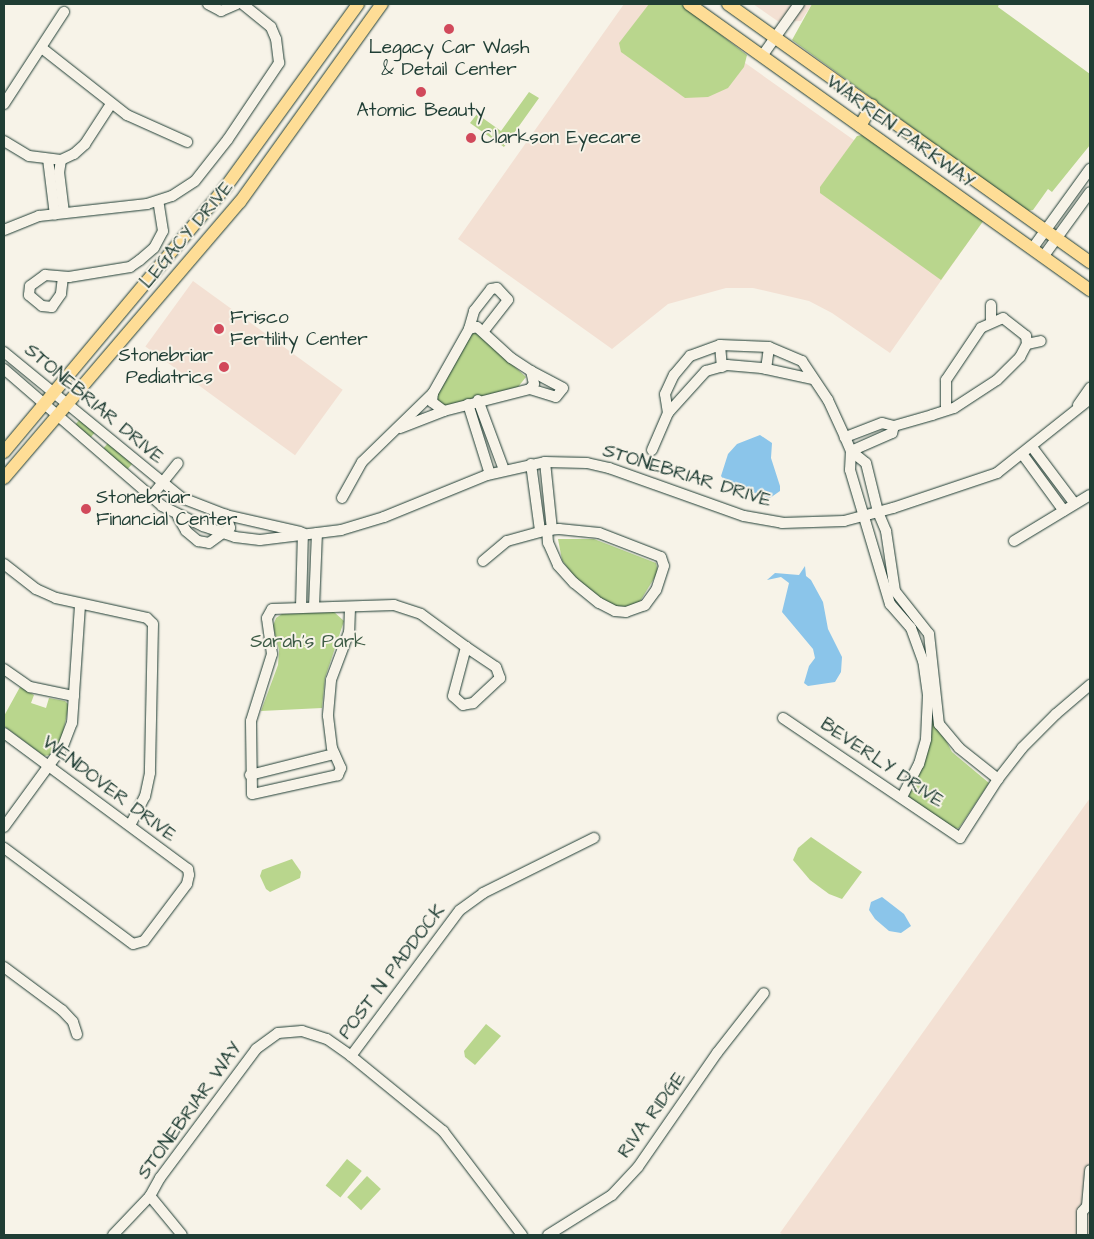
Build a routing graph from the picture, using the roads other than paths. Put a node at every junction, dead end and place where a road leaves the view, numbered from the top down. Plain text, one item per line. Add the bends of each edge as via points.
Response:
1 (208, 4) edge
2 (237, 4) edge
3 (243, 4) edge
4 (358, 4) edge
5 (382, 4) edge
6 (689, 4) edge
7 (728, 4) edge
8 (799, 4) edge
9 (64, 12) dead end
10 (775, 37) junction
11 (42, 49) junction
12 (762, 56) junction
13 (4, 104) edge
14 (111, 104) junction
15 (872, 105) junction
16 (285, 106) junction
17 (300, 116) junction
18 (860, 126) junction
19 (4, 141) edge
20 (187, 142) dead end
21 (48, 160) junction
22 (61, 160) junction
23 (1090, 169) edge
24 (1090, 192) edge
25 (158, 201) junction
26 (59, 214) junction
27 (4, 230) edge
28 (1046, 230) junction
29 (1057, 238) junction
30 (1032, 249) junction
31 (1043, 257) junction
32 (1090, 262) edge
33 (63, 277) dead end
34 (1090, 290) edge
35 (991, 305) dead end
36 (991, 321) junction
37 (469, 329) junction
38 (484, 331) junction
39 (1041, 342) dead end
40 (1028, 344) junction
41 (720, 345) junction
42 (769, 347) junction
43 (4, 352) edge
44 (722, 367) junction
45 (4, 369) edge
46 (766, 369) junction
47 (531, 371) junction
48 (812, 380) junction
49 (1090, 388) edge
50 (530, 389) junction
51 (52, 392) junction
52 (432, 393) junction
53 (1090, 399) edge
54 (473, 402) junction
55 (43, 403) junction
56 (68, 404) junction
57 (946, 410) junction
58 (444, 411) junction
59 (1074, 412) junction
60 (668, 413) junction
61 (58, 416) junction
62 (894, 426) junction
63 (396, 430) junction
64 (845, 437) junction
65 (1032, 447) junction
66 (652, 450) dead end
67 (851, 451) junction
68 (4, 452) edge
69 (1023, 455) junction
70 (545, 462) junction
71 (178, 463) dead end
72 (531, 464) junction
73 (504, 470) junction
74 (490, 474) junction
75 (4, 478) edge
76 (161, 484) junction
77 (1090, 495) edge
78 (151, 497) junction
79 (342, 498) dead end
80 (1075, 504) junction
81 (1064, 511) junction
82 (878, 512) junction
83 (226, 515) junction
84 (863, 516) junction
85 (178, 517) junction
86 (546, 530) junction
87 (303, 533) junction
88 (317, 533) junction
89 (224, 534) junction
90 (1014, 541) dead end
91 (483, 561) dead end
92 (4, 564) edge
93 (80, 605) junction
94 (301, 607) junction
95 (314, 607) junction
96 (350, 608) junction
97 (466, 647) junction
98 (4, 668) edge
99 (1090, 685) edge
100 (74, 696) junction
101 (784, 718) dead end
102 (4, 733) edge
103 (334, 754) junction
104 (49, 766) junction
105 (250, 775) junction
106 (998, 779) junction
107 (902, 797) junction
108 (130, 825) junction
109 (4, 827) edge
110 (594, 838) dead end
111 (4, 848) edge
112 (4, 967) edge
113 (764, 993) dead end
114 (77, 1034) dead end
115 (351, 1056) junction
116 (1090, 1170) edge
117 (150, 1196) junction
118 (1089, 1208) edge
119 (113, 1235) edge
120 (182, 1235) edge
121 (522, 1235) edge
122 (548, 1235) edge
123 (1082, 1235) edge

1 - 2 street via 221,11
3 - 25 street via 267,22 274,33 279,55 275,71 201,175 182,191
4 - 16 main road, LEGACY DRIVE
5 - 17 main road, LEGACY DRIVE
6 - 12 main road, WARREN PARKWAY
7 - 10 main road, WARREN PARKWAY
8 - 10 street
9 - 11 street
10 - 12 street
10 - 15 main road, WARREN PARKWAY
11 - 13 street
11 - 14 street
12 - 18 main road, WARREN PARKWAY
14 - 20 street via 146,126
14 - 22 street via 85,144
15 - 18 main road
15 - 28 main road, WARREN PARKWAY
16 - 17 main road
16 - 51 main road, LEGACY DRIVE via 205,213
17 - 56 main road, LEGACY DRIVE via 240,202
18 - 30 main road, WARREN PARKWAY
19 - 21 street via 30,156
21 - 22 street
21 - 26 street
22 - 26 street
23 - 28 street
24 - 29 street
25 - 26 street via 129,208
25 - 33 street via 163,231 154,248 140,260 130,267
26 - 27 street via 39,216
28 - 29 main road, WARREN PARKWAY
28 - 30 street
29 - 31 street
29 - 32 main road, WARREN PARKWAY
30 - 31 main road, WARREN PARKWAY
31 - 34 main road, WARREN PARKWAY
35 - 36 street
36 - 40 street via 1003,318 1026,336
36 - 57 street via 982,328 946,380
37 - 38 street via 477,327
37 - 38 street via 474,311 491,289 497,288 508,300
37 - 52 street
38 - 47 street via 511,358
39 - 40 street
40 - 57 street via 997,380
41 - 42 street
41 - 44 street
41 - 60 street via 690,356 674,375 665,394
42 - 46 street
42 - 48 street via 802,361
43 - 51 street, STONEBRIAR DRIVE
44 - 46 street
44 - 60 street via 706,371
45 - 55 street, STONEBRIAR DRIVE
46 - 48 street
47 - 50 street via 534,384
47 - 50 street via 563,388 556,397
48 - 64 street via 828,400
49 - 59 street, STONEBRIAR DRIVE
50 - 54 street
51 - 55 main road, LEGACY DRIVE
51 - 56 street, STONEBRIAR DRIVE
52 - 58 street via 432,402
52 - 63 street
53 - 59 street, STONEBRIAR DRIVE
54 - 58 street
54 - 73 street
54 - 74 street
55 - 61 street, STONEBRIAR DRIVE
55 - 68 main road, LEGACY DRIVE
56 - 61 main road, LEGACY DRIVE
56 - 76 street, STONEBRIAR DRIVE
57 - 62 street
58 - 63 street
59 - 65 street, STONEBRIAR DRIVE
60 - 66 street
61 - 75 main road, LEGACY DRIVE
61 - 78 street, STONEBRIAR DRIVE
62 - 64 street via 882,423
62 - 67 street via 892,433
63 - 79 street via 362,462
64 - 67 street
65 - 69 street, STONEBRIAR DRIVE
65 - 80 street
67 - 82 street via 866,463
67 - 84 street via 850,470
69 - 81 street
69 - 82 street, STONEBRIAR DRIVE via 997,473
70 - 72 street, STONEBRIAR DRIVE
70 - 84 street, STONEBRIAR DRIVE via 587,463 609,468 744,516 782,523 817,524
70 - 86 street
71 - 76 street, STONEBRIAR DRIVE
72 - 73 street, STONEBRIAR DRIVE
72 - 86 street
73 - 74 street, STONEBRIAR DRIVE
74 - 88 street, STONEBRIAR DRIVE via 384,517 342,530
76 - 78 street, STONEBRIAR DRIVE
76 - 83 street, STONEBRIAR DRIVE via 182,498
77 - 80 street
78 - 85 street, STONEBRIAR DRIVE
80 - 81 street
81 - 90 street
82 - 84 street, STONEBRIAR DRIVE
82 - 106 street via 890,552 895,591 929,634 939,724 959,748
83 - 87 street, STONEBRIAR DRIVE
83 - 89 street via 230,528
84 - 107 street via 890,604 911,628 923,661 928,695 926,739 919,764
85 - 89 street, STONEBRIAR DRIVE
85 - 89 street, STONEBRIAR DRIVE via 186,531 198,541 209,543
86 - 86 street via 552,552 562,570 599,603 626,612 645,605 656,590 664,566 661,556 599,533
86 - 91 street via 507,541
87 - 88 street, STONEBRIAR DRIVE
87 - 89 street, STONEBRIAR DRIVE via 260,540
87 - 94 street
88 - 95 street
92 - 93 street via 36,589
93 - 100 street
93 - 108 street via 147,618 153,624 150,773 145,796
94 - 95 street
94 - 105 street via 272,609 267,615 272,654 251,721
95 - 96 street
96 - 97 street via 386,605 407,609 421,614
96 - 103 street via 348,632 331,680 328,716
97 - 97 street via 453,696 463,705 473,703 500,678 496,668
98 - 100 street via 30,687
99 - 106 street via 1056,714
100 - 104 street via 72,723
101 - 107 street, BEVERLY DRIVE
102 - 104 street, WENDOVER DRIVE
103 - 105 street
103 - 105 street via 341,768 338,776 327,780 252,794
104 - 108 street, WENDOVER DRIVE
104 - 109 street
106 - 107 street, BEVERLY DRIVE via 960,838
108 - 111 street, WENDOVER DRIVE via 188,869 189,875 186,884 144,941 133,944
110 - 115 street, POST N PADDOCK via 483,893 460,910
112 - 114 street via 62,1010 73,1022
113 - 122 street, RIVA RIDGE via 717,1053 638,1167 612,1195
115 - 117 street, STONEBRIAR WAY via 327,1039 302,1030 278,1034 265,1041 220,1095
115 - 121 street, STONEBRIAR WAY via 451,1138
116 - 118 street
117 - 119 street, STONEBRIAR WAY
117 - 120 street
118 - 123 street via 1082,1212

